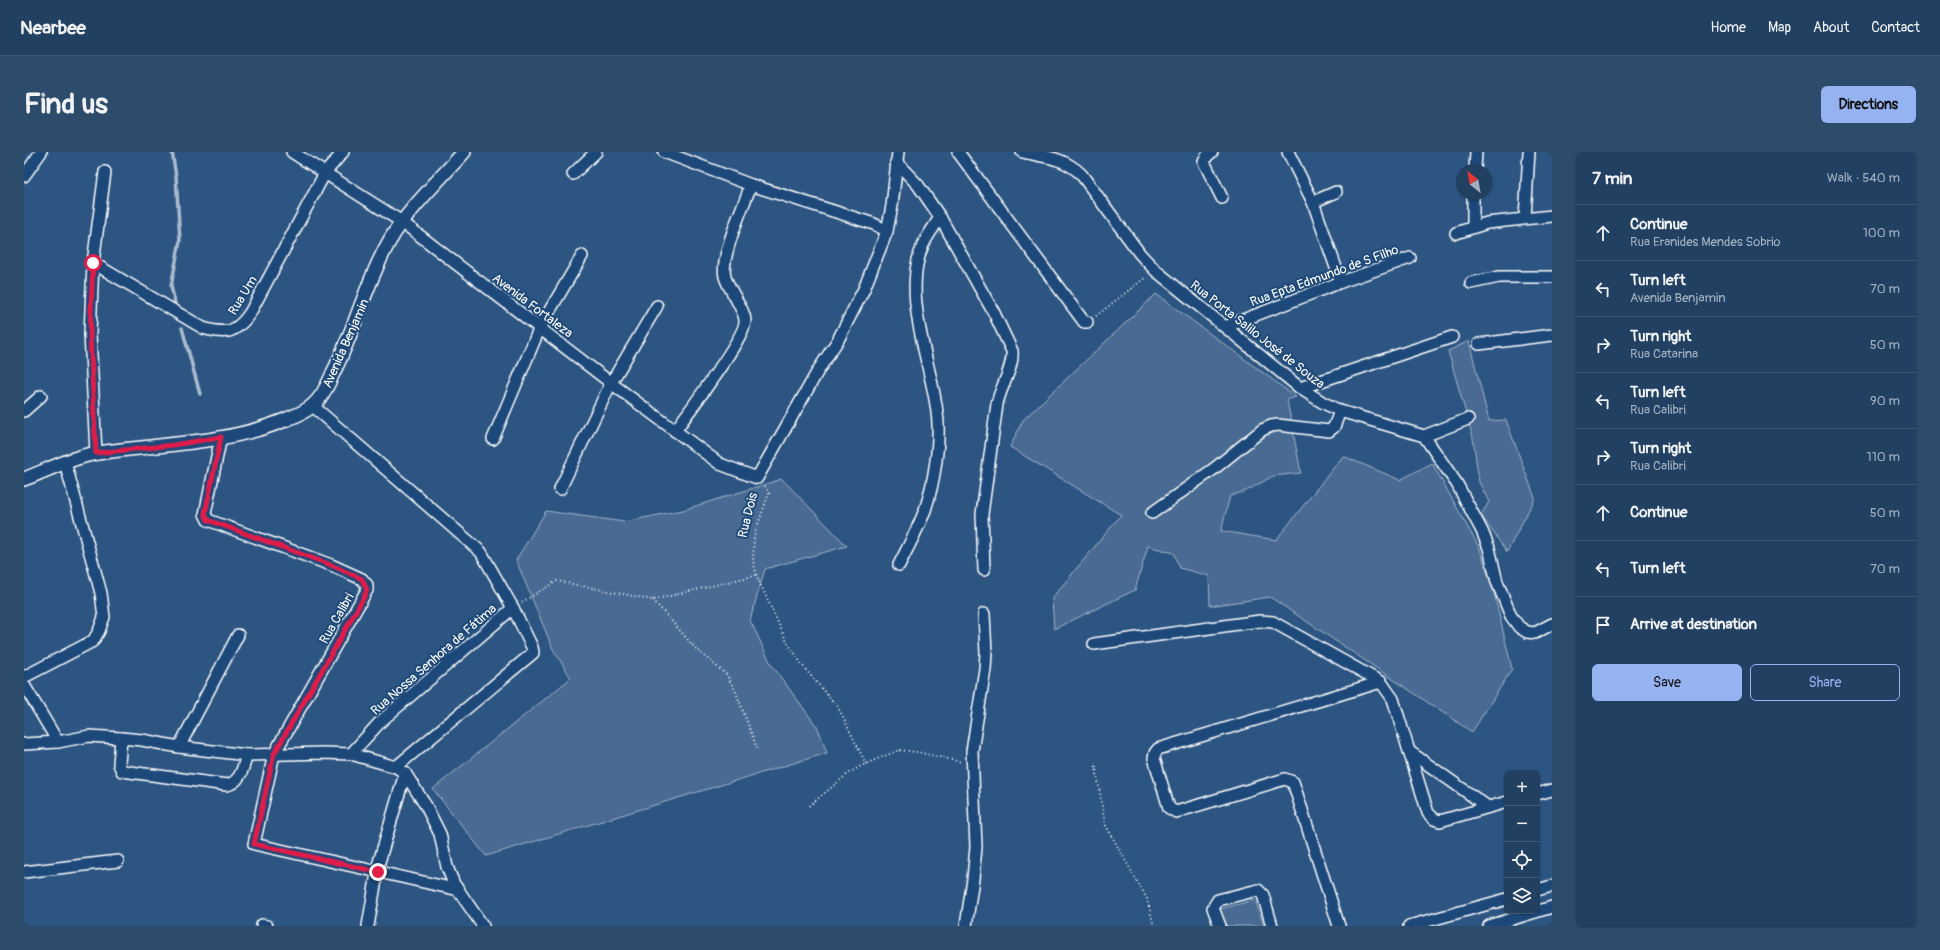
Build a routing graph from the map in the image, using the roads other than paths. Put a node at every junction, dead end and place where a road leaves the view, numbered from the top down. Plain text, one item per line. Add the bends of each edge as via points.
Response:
1 (42, 152) edge
2 (292, 152) edge
3 (343, 152) edge
4 (464, 152) edge
5 (596, 152) edge
6 (664, 152) edge
7 (958, 152) edge
8 (1022, 152) edge
9 (1212, 152) edge
10 (1288, 152) edge
11 (1476, 152) edge
12 (1529, 152) edge
13 (897, 157) edge
14 (1475, 164) edge
15 (105, 172) dead end
16 (325, 173) junction
17 (573, 174) dead end
18 (24, 176) edge
19 (751, 185) junction
20 (1336, 192) dead end
21 (1222, 198) dead end
22 (1473, 200) edge
23 (1313, 202) junction
24 (1552, 216) edge
25 (940, 217) junction
26 (1525, 218) junction
27 (402, 222) junction
28 (1473, 227) junction
29 (887, 231) junction
30 (1456, 233) dead end
31 (582, 256) dead end
32 (1410, 258) dead end
33 (93, 263) junction
34 (1552, 277) edge
35 (1340, 282) junction
36 (1471, 283) dead end
37 (658, 306) dead end
38 (1087, 322) road end
39 (540, 327) junction
40 (1225, 327) junction
41 (1552, 335) edge
42 (1452, 337) dead end
43 (1479, 344) dead end
44 (611, 383) junction
45 (1300, 388) junction
46 (41, 396) dead end
47 (313, 406) junction
48 (24, 411) edge
49 (1340, 411) junction
50 (1468, 419) dead end
51 (675, 431) junction
52 (1424, 436) junction
53 (221, 437) junction
54 (493, 439) dead end
55 (96, 453) junction
56 (66, 462) junction
57 (757, 478) joint
58 (24, 479) edge
59 (560, 489) dead end
60 (1152, 513) dead end
61 (899, 565) dead end
62 (984, 570) dead end
63 (513, 608) junction
64 (984, 614) dead end
65 (1552, 624) edge
66 (238, 634) dead end
67 (1094, 644) dead end
68 (24, 677) edge
69 (1381, 682) junction
70 (24, 685) edge
71 (121, 738) junction
72 (58, 742) junction
73 (24, 744) edge
74 (179, 747) junction
75 (1410, 752) junction
76 (274, 754) junction
77 (351, 754) junction
78 (247, 756) junction
79 (401, 770) junction
80 (1552, 790) edge
81 (1540, 793) edge
82 (1504, 803) edge
83 (1488, 807) junction
84 (118, 862) dead end
85 (24, 872) edge
86 (378, 872) junction
87 (1552, 886) edge
88 (1540, 889) edge
89 (459, 890) junction
90 (1504, 899) edge
91 (1552, 907) edge
92 (368, 926) edge
93 (482, 926) edge
94 (966, 926) edge
95 (1220, 926) edge
96 (1272, 926) edge
97 (1339, 926) edge
98 (1409, 926) edge
99 (1489, 926) edge

1 - 18 street
2 - 16 street, Avenida Fortaleza
3 - 16 street, Rua Um
4 - 27 street, Avenida Benjamin
5 - 17 street
6 - 19 street
7 - 38 street via 1084,322
8 - 40 street, Rua Porta Salilo José de Souza via 1063,161 1073,166 1155,270
9 - 21 street via 1204,162
10 - 23 street
11 - 14 street
12 - 26 street
13 - 25 street
13 - 29 street, Rua Dois
15 - 33 street
16 - 27 street, Avenida Fortaleza
16 - 33 street, Rua Um via 250,313 241,326 231,331 220,333 203,328
19 - 29 street via 874,224
19 - 51 street via 724,258 725,276 744,316 744,327 718,371
20 - 23 street
22 - 28 street
23 - 35 street
24 - 26 street
25 - 61 street via 923,246 917,264 914,287 921,337 937,412 937,448 925,511
25 - 62 street via 994,313 1013,358 999,393 984,497
26 - 28 street via 1487,222
27 - 39 street, Avenida Fortaleza
27 - 47 street, Avenida Benjamin via 376,270 337,366
28 - 30 street
29 - 57 street, Rua Dois via 864,289 841,334
31 - 39 street
32 - 35 street, Rua Epta Edmundo de S Filho
33 - 55 street via 90,334
34 - 36 street via 1499,277
35 - 40 street, Rua Epta Edmundo de S Filho
37 - 44 street
39 - 44 street, Avenida Fortaleza
39 - 54 street
40 - 45 street, Rua Porta Salilo José de Souza
41 - 43 street
42 - 45 street
44 - 51 street, Avenida Fortaleza
44 - 59 street
45 - 49 street, Rua Porta Salilo José de Souza
46 - 48 street
47 - 53 street, Avenida Benjamin via 268,427
47 - 63 street, Rua Nossa Senhora de Fátima via 480,552
49 - 52 street, Rua Porta Salilo José de Souza
49 - 60 street via 1334,427 1329,430 1278,425 1262,430 1215,468
50 - 52 street
51 - 57 street, Avenida Fortaleza via 720,464
52 - 65 street via 1457,484 1482,531 1511,616 1519,627 1527,632 1535,632
53 - 55 street, Avenida Benjamin
53 - 76 street, Rua Calibri via 205,514 208,520 331,565 362,579 367,590
55 - 56 street, Avenida Benjamin
56 - 58 street, Avenida Benjamin
56 - 68 street via 101,593 104,617 93,641
63 - 77 street, Rua Nossa Senhora de Fátima via 381,721
63 - 79 street via 533,653
64 - 94 street via 986,653 972,764 976,847
66 - 74 street
67 - 69 street via 1260,621 1273,622
69 - 75 street via 1393,699
69 - 97 street via 1158,749 1154,758 1169,808 1176,812 1285,779 1293,782
70 - 72 street
71 - 72 street via 89,736
71 - 74 street
71 - 78 street via 119,764 122,771 227,785 238,780
72 - 73 street
74 - 78 street
75 - 83 street
75 - 83 street via 1428,813 1434,819 1440,821
76 - 77 street
76 - 78 street
76 - 86 street, Rua Calibri via 254,844
77 - 79 street
79 - 86 street
79 - 89 street via 440,834 447,867
80 - 81 street
82 - 83 street
84 - 85 street
86 - 89 street
86 - 92 street
87 - 88 street
89 - 93 street
90 - 98 street
91 - 99 street
95 - 96 street via 1213,908 1218,900 1258,890 1263,895

